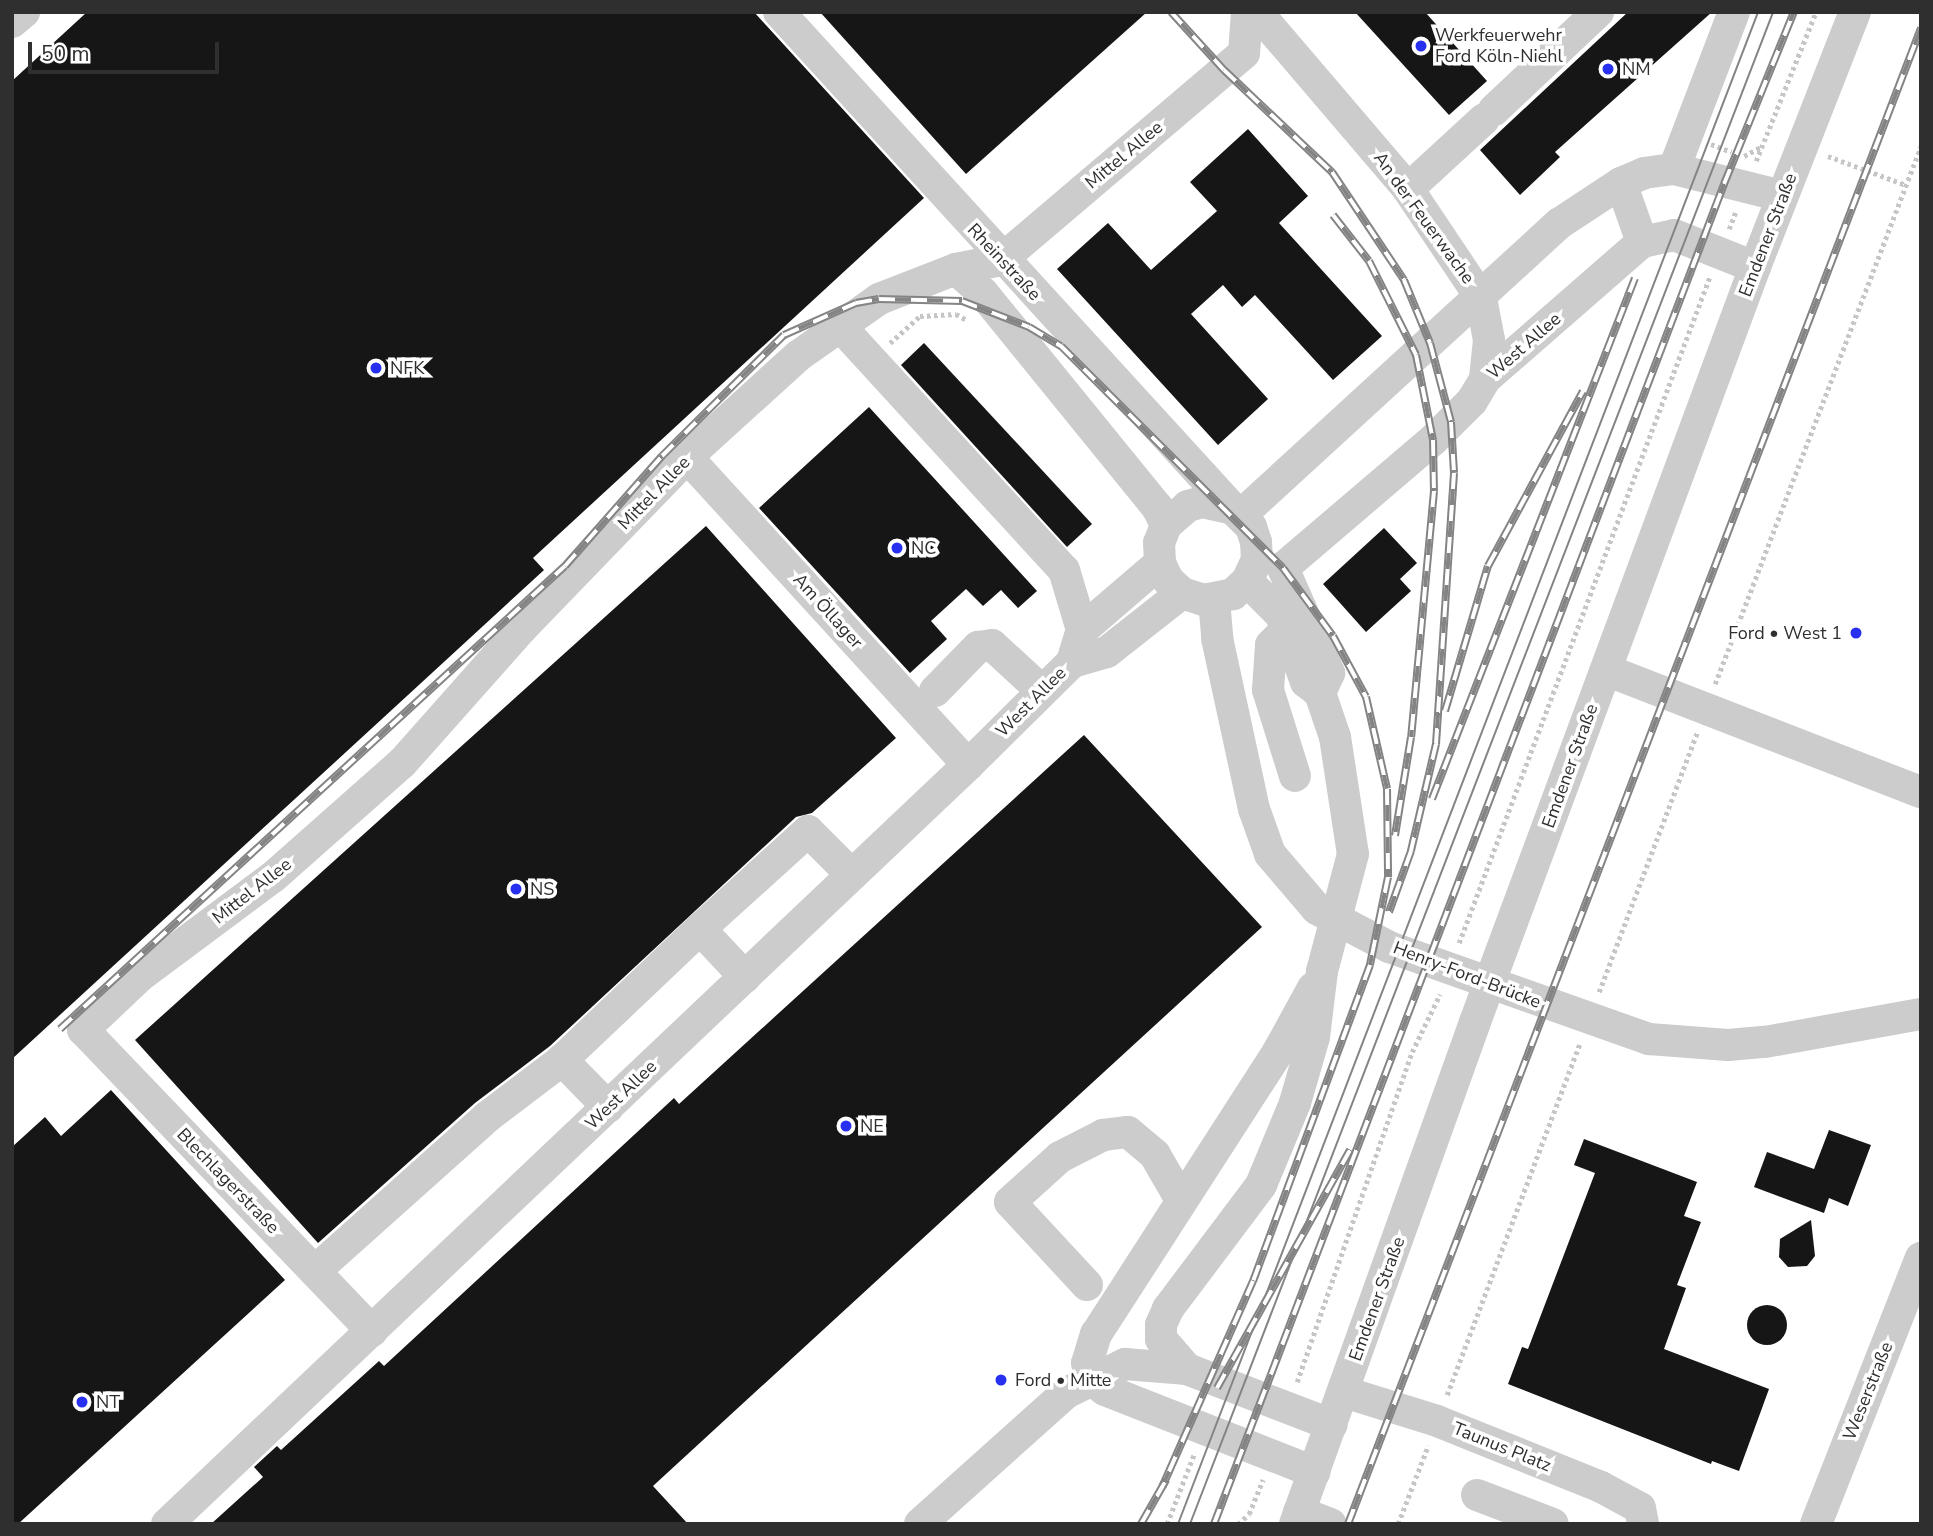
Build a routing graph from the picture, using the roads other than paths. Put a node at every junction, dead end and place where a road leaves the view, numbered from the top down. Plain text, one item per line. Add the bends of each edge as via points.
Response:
1 (24, 12) edge
2 (779, 12) edge
3 (1247, 12) edge
4 (1257, 12) edge
5 (1598, 12) edge
6 (1734, 12) edge
7 (1855, 12) edge
8 (12, 22) edge
9 (1674, 169) junction
10 (1621, 183) junction
11 (1408, 189) junction
12 (1782, 196) junction
13 (1642, 242) junction
14 (1001, 260) junction
15 (1755, 267) junction
16 (956, 269) junction
17 (1481, 298) junction
18 (841, 327) junction
19 (1485, 379) junction
20 (687, 457) junction
21 (1237, 512) junction
22 (1166, 525) junction
23 (1160, 563) junction
24 (1262, 569) junction
25 (1182, 593) junction
26 (1214, 600) junction
27 (1082, 630) junction
28 (1286, 630) junction
29 (1072, 662) junction
30 (1606, 670) junction
31 (934, 691) dead end
32 (1042, 691) junction
33 (1320, 693) junction
34 (968, 765) junction
35 (1295, 776) dead end
36 (1921, 792) edge
37 (852, 875) junction
38 (701, 929) junction
39 (1322, 971) junction
40 (745, 977) junction
41 (1917, 1015) edge
42 (83, 1030) joint
43 (562, 1060) junction
44 (608, 1107) junction
45 (1181, 1200) junction
46 (1921, 1258) edge
47 (315, 1271) junction
48 (1087, 1285) dead end
49 (372, 1331) junction
50 (1187, 1369) junction
51 (1093, 1381) junction
52 (1344, 1392) junction
53 (1332, 1425) junction
54 (1314, 1472) junction
55 (1477, 1495) dead end
56 (1297, 1518) edge
57 (167, 1524) edge
58 (920, 1524) edge
59 (1331, 1524) edge
60 (1553, 1524) edge
61 (1643, 1524) edge
62 (1815, 1524) edge

1 - 8 street
2 - 14 street, Rheinstraße
3 - 14 street, Mittel Allee via 1244,53
4 - 11 street, An der Feuerwache
5 - 11 street
6 - 9 street
7 - 12 street, Emdener Straße
9 - 10 street via 1644,173
9 - 12 street
10 - 13 street
10 - 17 street via 1560,223
11 - 17 street, An der Feuerwache
12 - 15 street, Emdener Straße
13 - 15 street via 1674,235
13 - 19 street, West Allee
14 - 16 street, Mittel Allee
14 - 21 street, Rheinstraße
15 - 30 street, Emdener Straße
16 - 18 street, Mittel Allee via 879,299
16 - 22 street via 983,293 1157,507
17 - 19 street, An der Feuerwache via 1489,340
17 - 21 street
18 - 20 street, Mittel Allee via 798,356
18 - 27 street via 1063,569
19 - 24 street, West Allee via 1472,401 1433,440
20 - 34 street, Am Öllager
20 - 42 street, Mittel Allee via 522,628 402,763 273,877 140,976
21 - 22 street via 1202,502 1188,506
21 - 24 street via 1256,542
22 - 23 street via 1159,543
23 - 25 street via 1168,580
23 - 27 street
24 - 26 street via 1233,594
24 - 28 street
24 - 33 street via 1329,673
25 - 26 street
25 - 29 street, West Allee via 1107,652
26 - 41 street, Henry-Ford-Brücke via 1217,638 1254,809 1270,854 1294,888 1341,923 1389,947 1649,1039 1740,1044
27 - 29 street, West Allee
28 - 33 street via 1306,682
28 - 35 street via 1271,645 1268,690
29 - 32 street, West Allee
30 - 36 street
30 - 52 street, Emdener Straße
31 - 32 street via 978,648 992,645
32 - 34 street, West Allee
33 - 39 street via 1335,737 1353,854
34 - 37 street, West Allee
37 - 38 street via 808,831
37 - 40 street, West Allee
38 - 40 street
38 - 43 street
39 - 45 street via 1278,1052
39 - 50 street via 1314,1037 1295,1103 1261,1185 1189,1277 1161,1325 1161,1339 1168,1352
40 - 44 street, West Allee
42 - 47 street, Blechlagerstraße
43 - 44 street
43 - 47 street via 487,1118
44 - 49 street, West Allee
45 - 48 street via 1155,1155 1128,1132 1103,1135 1060,1157 1010,1202
45 - 51 street via 1096,1334 1087,1363
46 - 62 street, Weserstraße
47 - 49 street, Blechlagerstraße
49 - 57 street, West Allee
50 - 51 street via 1125,1364
50 - 53 street
51 - 54 street via 1105,1390
51 - 58 street via 1054,1402
52 - 53 street, Emdener Straße
52 - 61 street, Taunus Platz via 1437,1421 1601,1487 1640,1508
53 - 54 street, Emdener Straße
54 - 56 street, Emdener Straße
55 - 60 street
56 - 59 street

